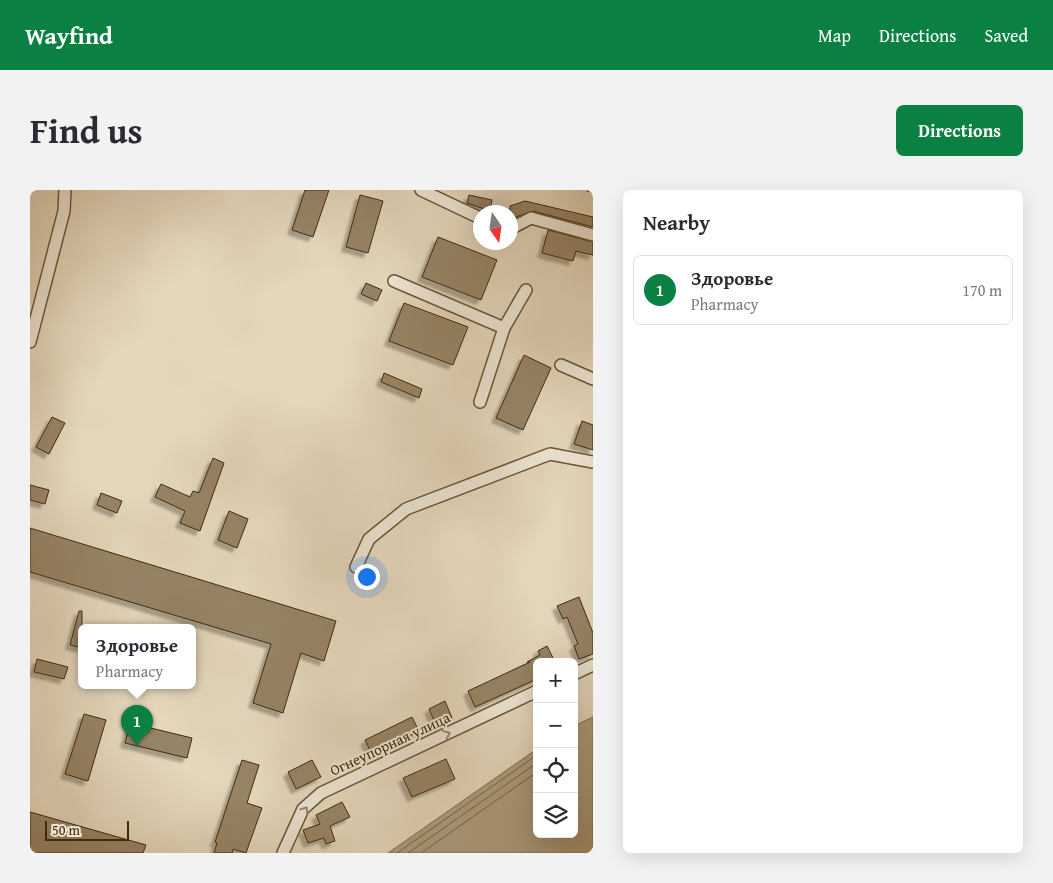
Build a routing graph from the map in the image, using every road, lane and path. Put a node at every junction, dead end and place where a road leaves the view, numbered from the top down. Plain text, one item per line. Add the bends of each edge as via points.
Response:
1 (65, 190) edge
2 (421, 190) edge
3 (473, 215) edge
4 (518, 225) edge
5 (593, 235) edge
6 (394, 281) dead end
7 (526, 290) dead end
8 (504, 328) junction
9 (30, 342) edge
10 (562, 365) dead end
11 (593, 379) edge
12 (480, 402) dead end
13 (593, 462) edge
14 (356, 567) dead end
15 (593, 665) edge
16 (578, 672) edge
17 (533, 693) edge
18 (283, 853) edge

1 - 9 street via 64,211
2 - 3 street
4 - 5 street via 531,218
6 - 8 street
7 - 8 street
8 - 12 street
10 - 11 street
13 - 14 street via 550,454 406,509 368,539
15 - 16 street
18 -> 17 street, Огнеупорная улица via 304,809 320,793

